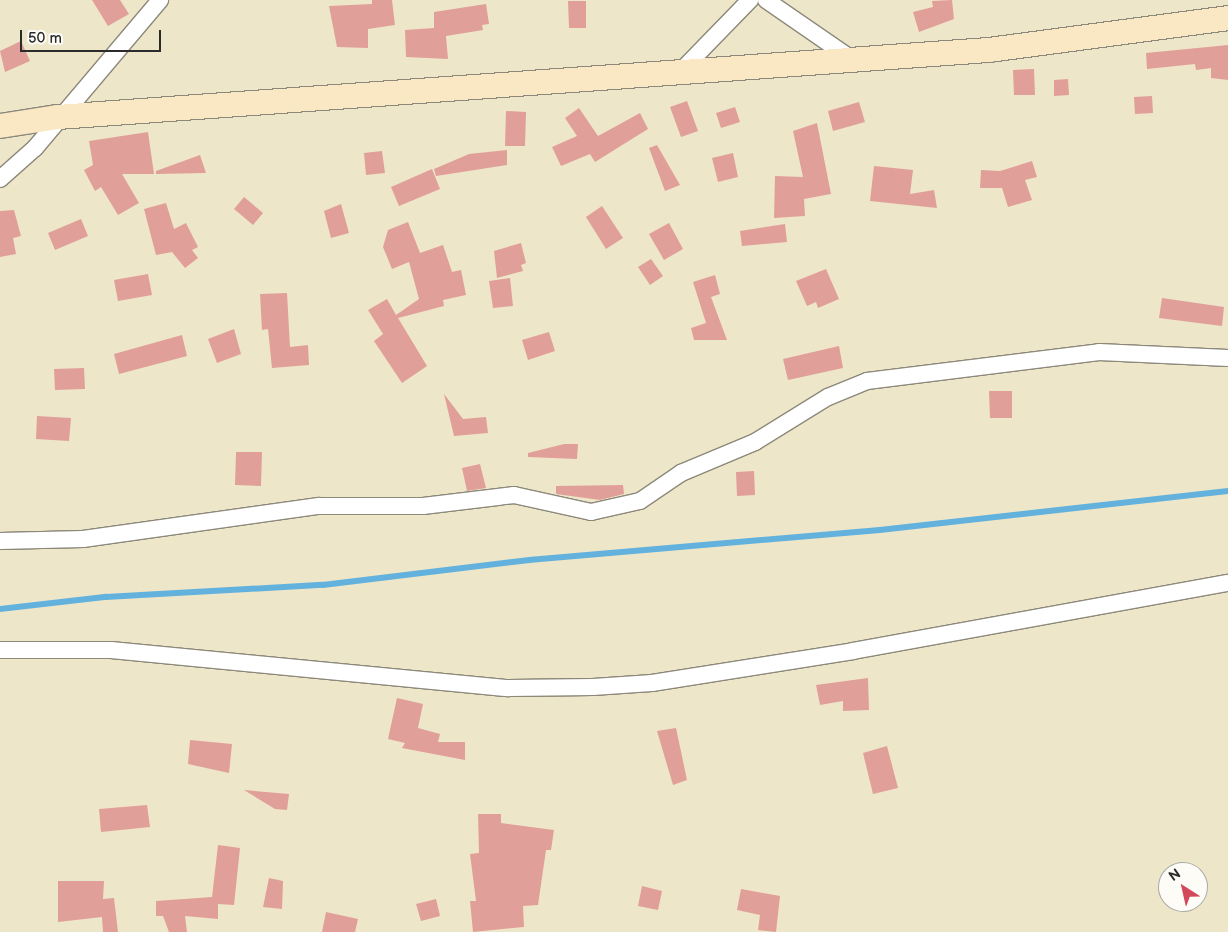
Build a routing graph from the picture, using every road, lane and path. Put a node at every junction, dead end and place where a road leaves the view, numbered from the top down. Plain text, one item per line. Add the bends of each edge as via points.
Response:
1 (160, 0) edge
2 (750, 0) edge
3 (766, 0) edge
4 (1228, 18) edge
5 (850, 58) junction
6 (677, 75) junction
7 (58, 117) junction
8 (0, 126) edge
9 (0, 180) edge
10 (1228, 358) edge
11 (0, 542) edge
12 (1228, 583) edge
13 (0, 650) edge

1 - 7 street
2 - 6 street
3 - 5 street
4 - 5 street via 989,50
5 - 6 street
6 - 7 street
7 - 8 street
7 - 9 street via 35,148
10 - 11 street via 1099,352 867,381 828,397 755,442 680,473 640,501 590,512 514,495 424,506 319,506 83,539
12 - 13 street via 844,652 652,683 593,687 509,688 111,650

